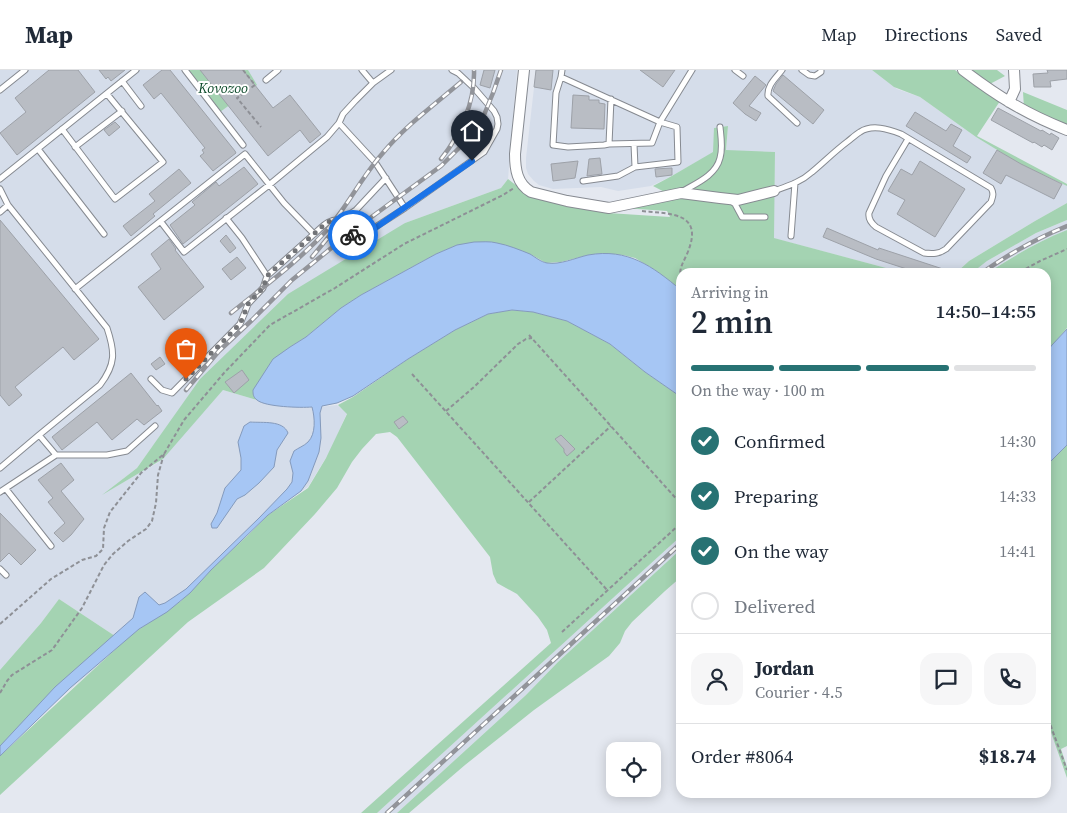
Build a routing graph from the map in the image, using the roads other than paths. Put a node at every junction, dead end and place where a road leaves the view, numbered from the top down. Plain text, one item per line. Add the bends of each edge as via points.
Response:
1 (23, 70) edge
2 (136, 70) edge
3 (185, 70) edge
4 (278, 70) edge
5 (362, 70) edge
6 (391, 70) edge
7 (452, 70) edge
8 (524, 70) edge
9 (562, 70) edge
10 (692, 70) edge
11 (735, 70) edge
12 (782, 70) edge
13 (802, 70) edge
14 (821, 70) edge
15 (963, 70) edge
16 (1014, 70) edge
17 (742, 76) dead end
18 (561, 77) junction
19 (266, 80) dead end
20 (122, 82) junction
21 (373, 83) junction
22 (0, 90) edge
23 (107, 94) junction
24 (611, 99) junction
25 (1008, 102) junction
26 (141, 106) dead end
27 (122, 111) junction
28 (660, 122) junction
29 (339, 123) junction
30 (797, 123) dead end
31 (720, 127) dead end
32 (62, 129) junction
33 (1067, 130) edge
34 (908, 139) junction
35 (609, 144) junction
36 (634, 144) junction
37 (244, 145) dead end
38 (75, 147) junction
39 (38, 149) junction
40 (635, 167) junction
41 (386, 178) junction
42 (0, 179) edge
43 (583, 181) dead end
44 (795, 183) junction
45 (269, 185) junction
46 (0, 189) edge
47 (774, 192) joint
48 (681, 193) junction
49 (730, 199) junction
50 (8, 205) junction
51 (405, 208) junction
52 (0, 212) edge
53 (765, 217) dead end
54 (226, 218) junction
55 (341, 220) junction
56 (160, 222) junction
57 (104, 234) dead end
58 (314, 234) junction
59 (791, 236) dead end
60 (267, 276) junction
61 (75, 289) junction
62 (151, 379) dead end
63 (155, 426) dead end
64 (39, 435) junction
65 (56, 455) junction
66 (0, 468) edge
67 (6, 488) junction
68 (0, 492) edge
69 (52, 546) dead end
70 (0, 569) edge
71 (6, 575) dead end

1 - 22 lane
2 - 20 lane
3 - 37 lane
4 - 19 lane
5 - 21 lane
6 - 21 lane
7 - 51 lane via 494,111 497,129 484,152
8 - 48 street via 515,154 516,171 527,190 610,208
9 - 18 lane
10 - 28 lane
11 - 17 lane
12 - 30 lane via 767,90 768,96
13 - 14 lane via 815,76
15 - 25 street
16 - 25 street via 1015,89
18 - 24 lane
18 - 35 lane via 556,93 553,145
20 - 23 lane
20 - 26 lane
21 - 29 lane
23 - 27 lane
23 - 32 lane
24 - 28 lane
24 - 35 lane
25 - 33 street
27 - 38 lane
27 - 38 lane via 163,162 115,199
28 - 36 lane via 652,143
28 - 40 lane via 677,127 678,162
29 - 41 lane via 376,162
29 - 45 lane via 327,137
31 - 48 lane via 718,165
32 - 38 lane
32 - 39 lane
34 - 34 lane via 886,176 869,219 873,225 924,253 942,252 991,202 993,191
34 - 44 lane via 885,129 864,130
35 - 36 lane
36 - 40 lane
39 - 42 lane
39 - 57 lane
40 - 43 lane via 618,176
41 - 51 lane
41 - 55 lane via 356,210
44 - 47 lane
44 - 59 lane
45 - 54 lane
45 - 56 lane via 244,154
45 - 58 lane
46 - 50 lane
47 - 49 street
48 - 49 street
49 - 53 lane via 742,217
50 - 52 lane
50 - 61 lane
51 - 55 lane via 360,237 354,237
54 - 56 lane via 184,252
54 - 60 lane
55 - 58 lane via 330,221
56 - 61 lane
58 - 60 lane
60 - 62 lane via 263,288 248,304 240,324 172,393 162,390
61 - 64 lane via 107,328 113,352 111,365 100,385
63 - 65 lane via 127,451 107,455
64 - 65 lane
64 - 66 lane
65 - 67 lane
67 - 68 lane
67 - 69 lane
70 - 71 lane

